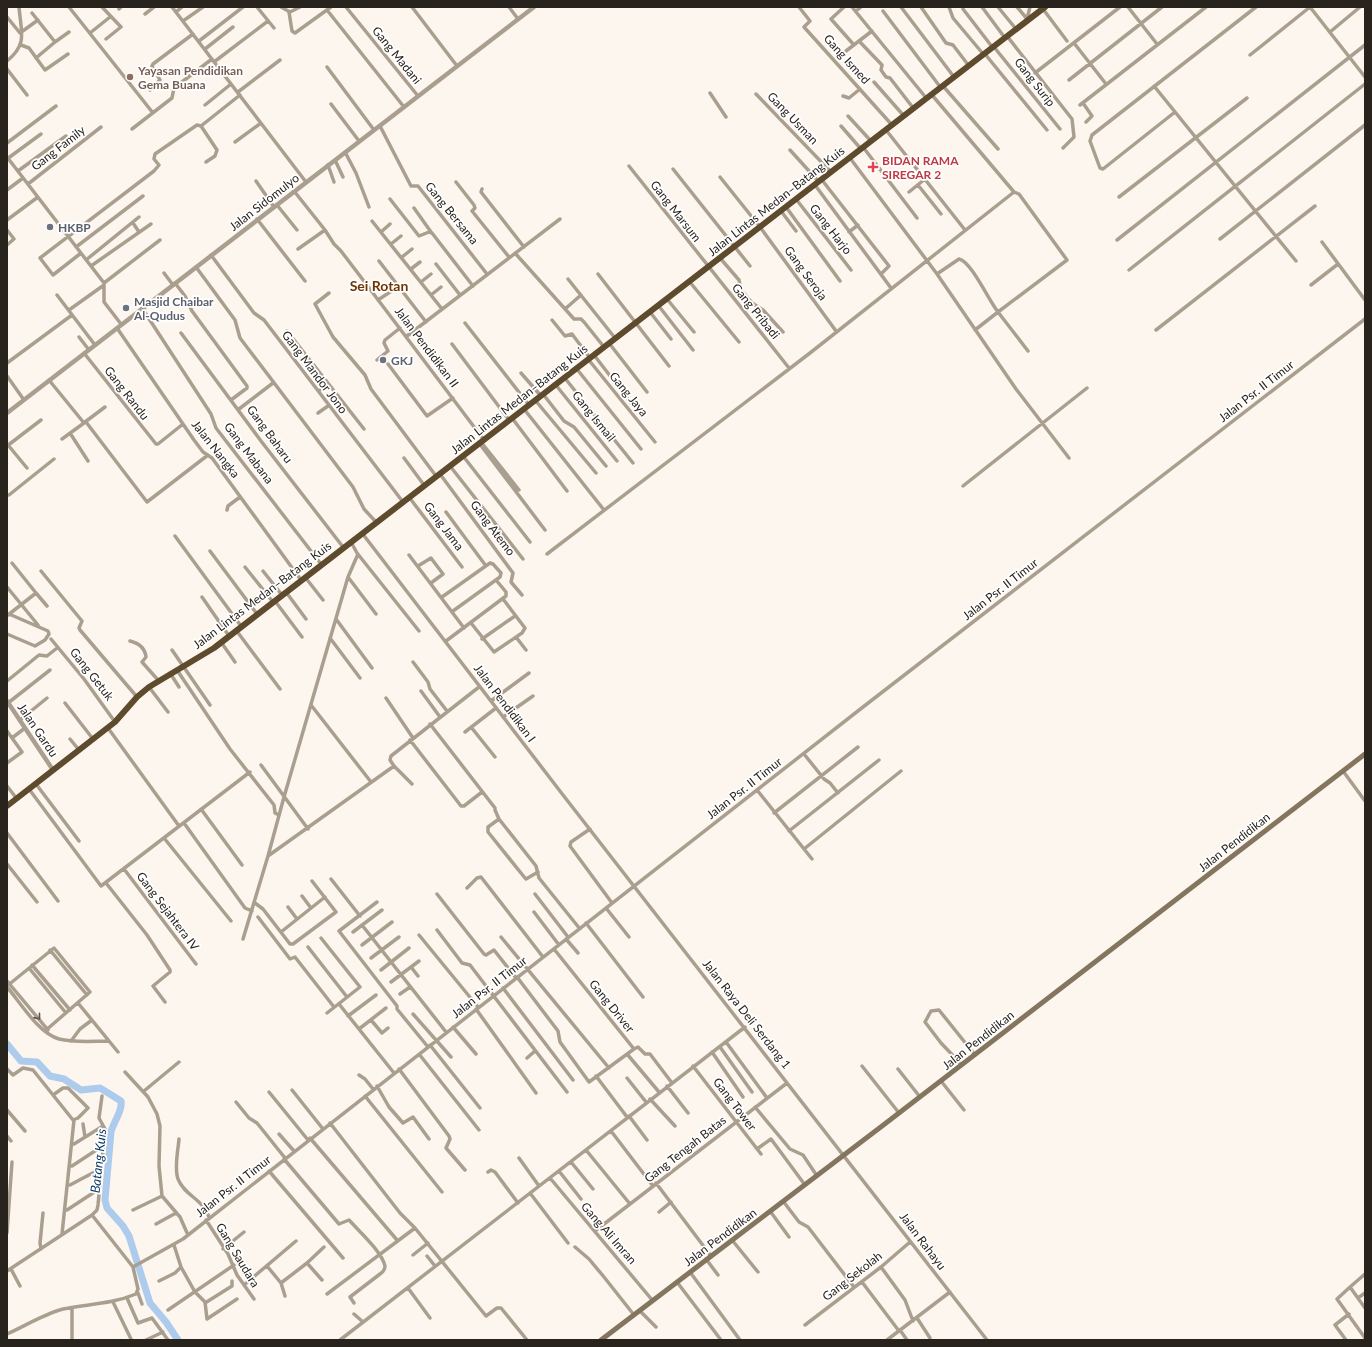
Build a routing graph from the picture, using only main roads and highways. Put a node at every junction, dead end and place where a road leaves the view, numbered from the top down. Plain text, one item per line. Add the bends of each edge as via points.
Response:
1 (1043, 9) edge
2 (1365, 754) edge
3 (7, 806) edge
4 (601, 1340) edge

1 - 3 highway, Jalan Lintas Medan–Batang Kuis via 222,642 158,680 137,697 108,728
2 - 4 main road, Jalan Pendidikan

